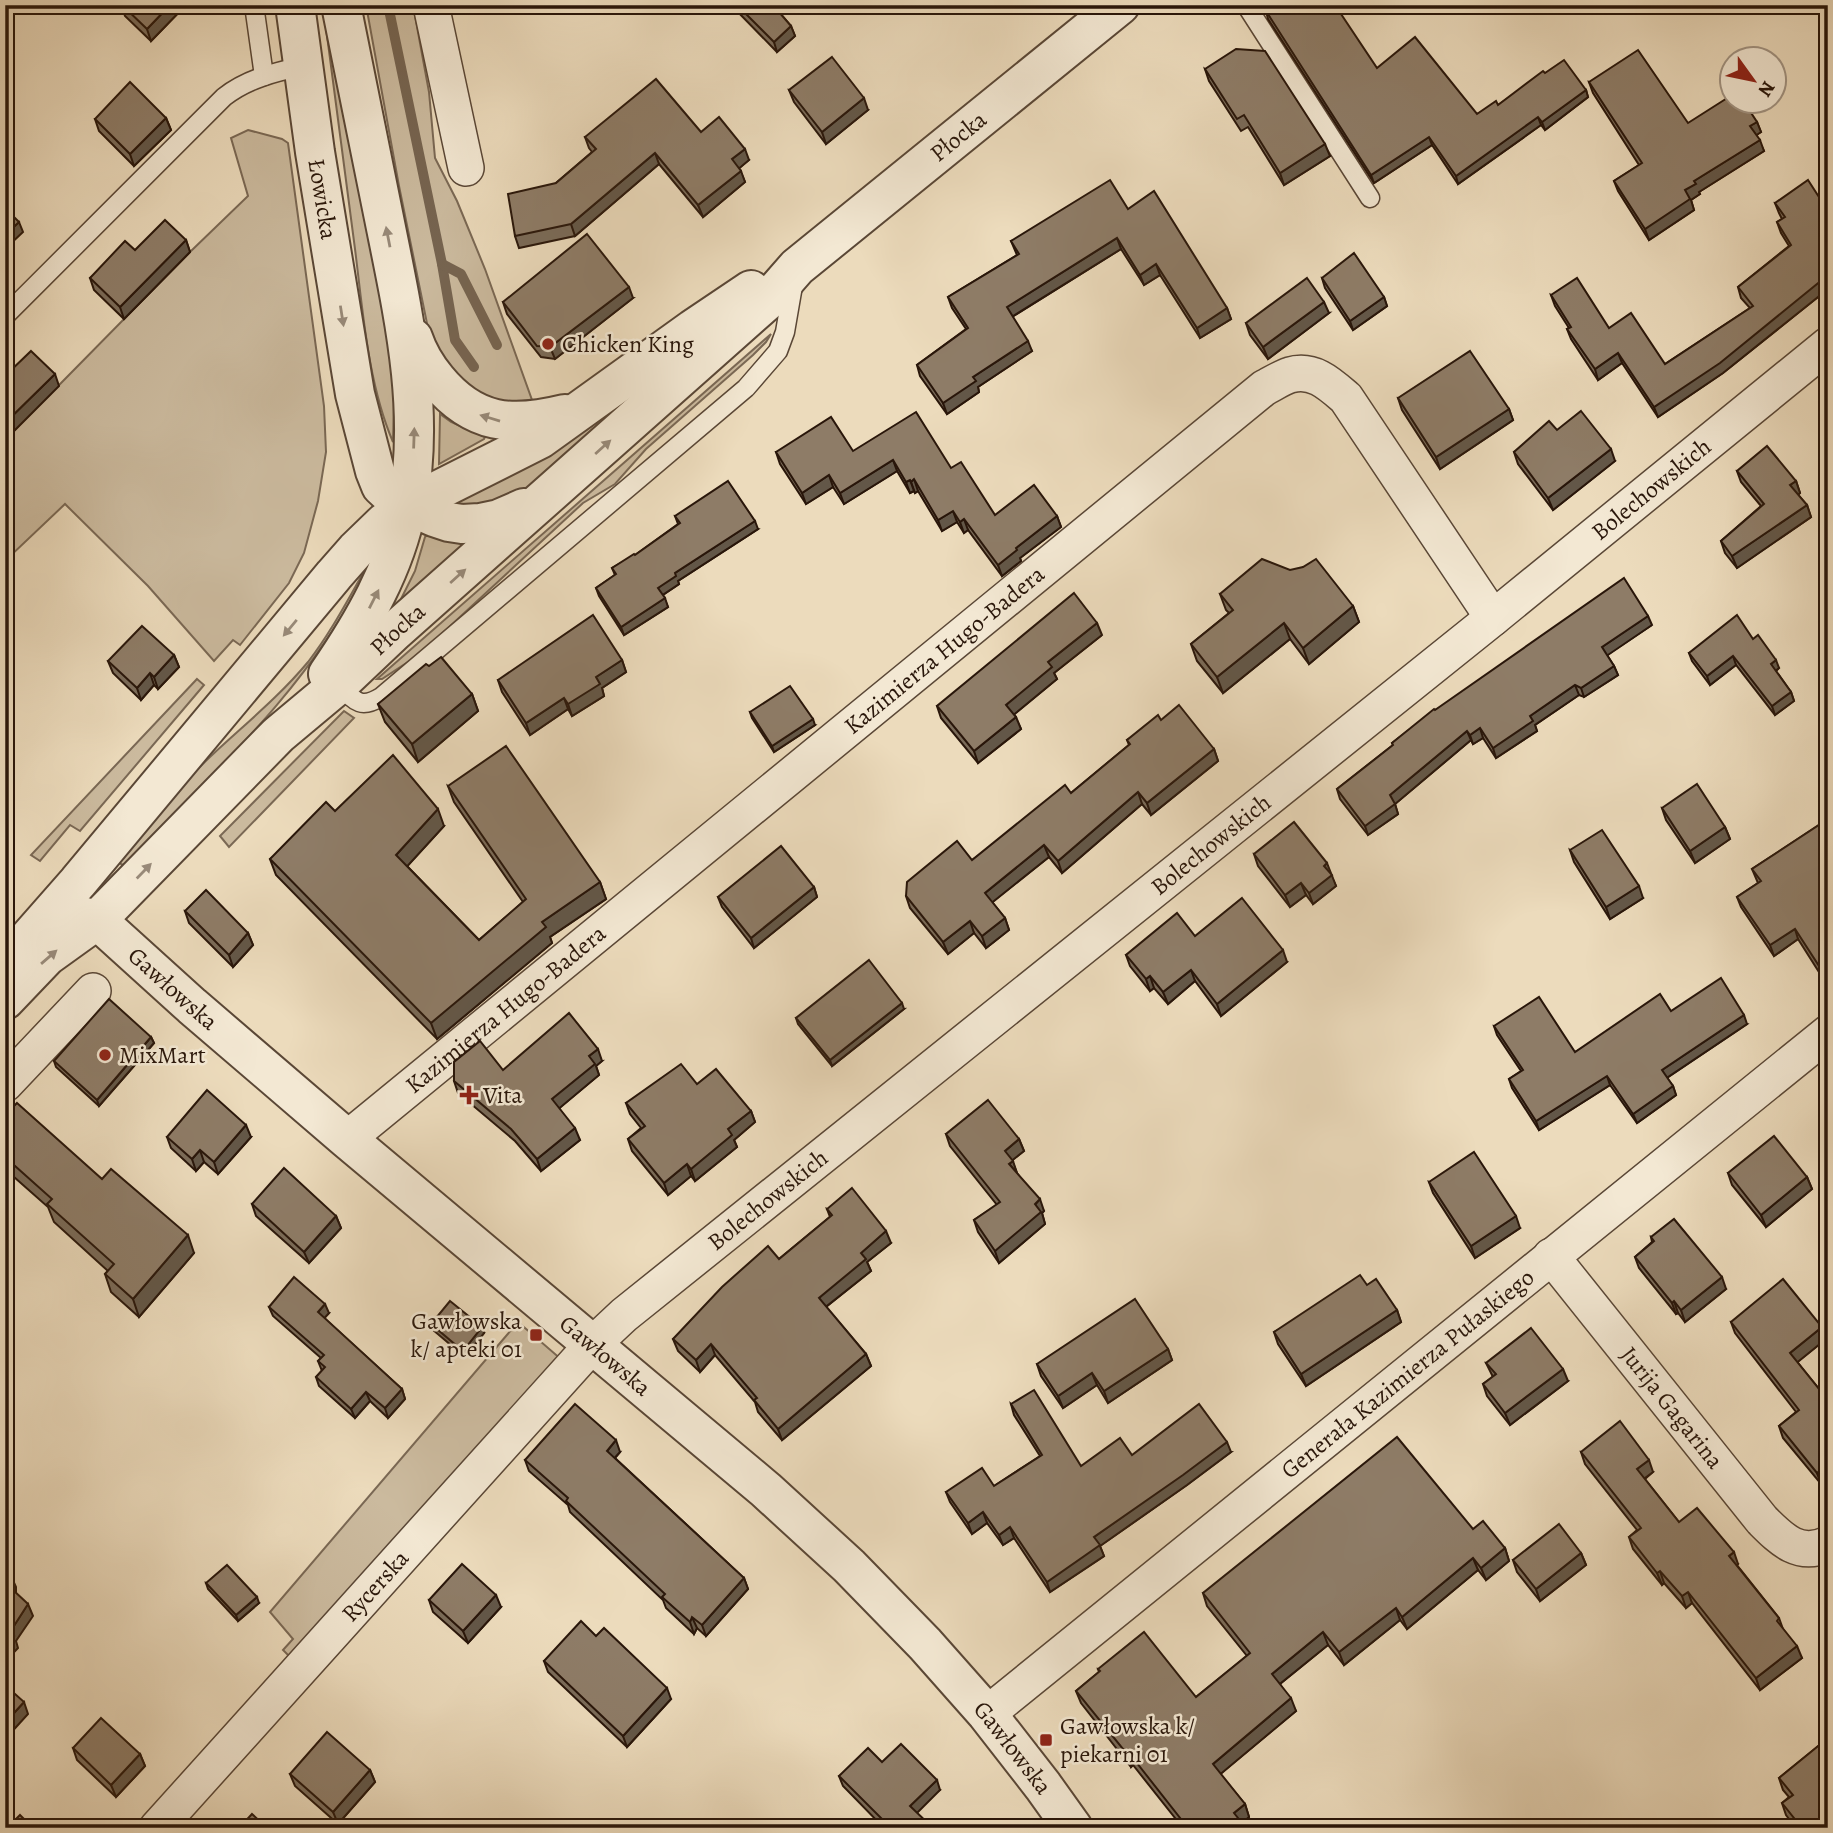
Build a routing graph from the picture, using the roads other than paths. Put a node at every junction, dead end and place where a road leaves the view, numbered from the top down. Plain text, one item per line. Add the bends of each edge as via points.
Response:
1 (254, 5) edge
2 (295, 5) edge
3 (341, 5) edge
4 (431, 5) edge
5 (1120, 5) edge
6 (1246, 5) edge
7 (303, 66) junction
8 (264, 76) junction
9 (466, 168) dead end
10 (1370, 198) dead end
11 (797, 267) junction
12 (401, 304) junction
13 (5, 316) edge
14 (1828, 345) edge
15 (355, 394) junction
16 (581, 409) junction
17 (552, 493) junction
18 (407, 506) junction
19 (334, 575) junction
20 (1493, 618) junction
21 (339, 684) junction
22 (278, 735) junction
23 (123, 827) junction
24 (97, 920) junction
25 (18, 951) edge
26 (93, 990) dead end
27 (5, 1000) edge
28 (1828, 1033) edge
29 (7, 1080) edge
30 (347, 1139) junction
31 (1551, 1256) junction
32 (593, 1345) junction
33 (1815, 1546) edge
34 (987, 1714) junction
35 (157, 1828) edge
36 (1073, 1828) edge

1 - 8 lane
2 - 7 street, Łowicka
12 -> 3 street
4 - 9 street
5 - 11 street, Płocka
6 - 10 lane
7 - 8 lane
7 -> 15 street, Łowicka
8 - 13 lane via 224,96
11 - 16 street, Płocka via 739,296
17 -> 11 street, Płocka via 769,299
11 - 21 lane via 778,351 746,388 381,697 361,703
16 -> 12 street via 514,422 473,412 452,397 425,363
18 -> 12 street via 413,385
14 - 20 street, Bolechowskich
15 - 18 street, Łowicka via 374,471 387,493
15 - 19 street, Łowicka via 362,501 359,527
16 - 18 street, Płocka via 540,439
17 - 18 street, Łowicka via 516,512 480,523 449,522
21 -> 17 street, Płocka
18 - 19 street, Płocka
22 -> 18 street via 324,680 361,624 385,577
19 -> 23 street, Płocka
20 - 30 street, Kazimierza Hugo-Badera via 1346,398 1326,380 1291,374 1264,388
20 - 32 street, Bolechowskich via 624,1315
21 - 22 street, Płocka
24 -> 22 street, Płocka
23 - 24 street via 102,866
23 - 25 street, Płocka
24 - 25 street via 82,916 58,921
27 -> 24 street, Płocka via 47,956
24 - 30 street, Gawłowska
26 - 29 street
28 - 31 street, Generała Kazimierza Pułaskiego
30 - 32 street, Gawłowska
31 - 33 street, Jurija Gagarina via 1762,1520 1789,1544
31 - 34 street, Generała Kazimierza Pułaskiego
32 - 34 street, Gawłowska via 849,1566
32 - 35 street, Rycerska
34 - 36 street, Gawłowska

